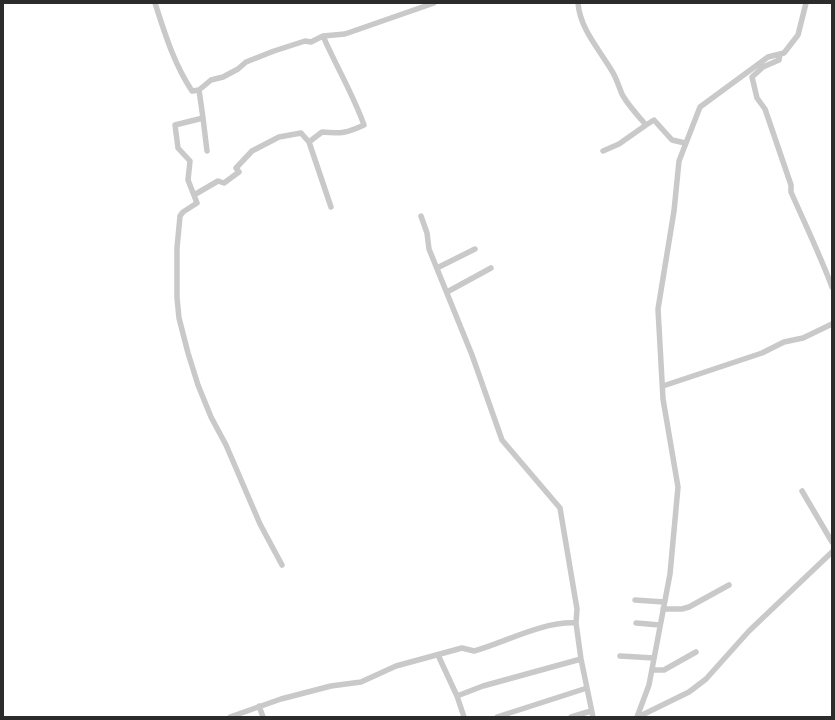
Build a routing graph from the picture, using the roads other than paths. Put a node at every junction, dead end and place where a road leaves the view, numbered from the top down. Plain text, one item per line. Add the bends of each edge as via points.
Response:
1 (156, 3) edge
2 (434, 3) edge
3 (578, 3) edge
4 (806, 3) edge
5 (323, 36) junction
6 (780, 54) junction
7 (199, 90) junction
8 (203, 118) junction
9 (646, 125) junction
10 (309, 142) junction
11 (685, 143) junction
12 (207, 151) dead end
13 (603, 151) dead end
14 (194, 195) junction
15 (330, 208) dead end
16 (421, 216) dead end
17 (475, 249) dead end
18 (437, 268) junction
19 (491, 268) dead end
20 (832, 287) edge
21 (447, 292) junction
22 (832, 324) edge
23 (663, 386) junction
24 (802, 491) dead end
25 (832, 542) edge
26 (832, 552) edge
27 (282, 565) dead end
28 (729, 585) dead end
29 (635, 600) dead end
30 (664, 602) junction
31 (663, 609) junction
32 (576, 623) junction
33 (636, 623) dead end
34 (660, 625) junction
35 (696, 652) dead end
36 (438, 655) junction
37 (620, 656) dead end
38 (654, 658) junction
39 (581, 659) junction
40 (652, 670) junction
41 (587, 688) junction
42 (457, 696) junction
43 (259, 706) junction
44 (592, 714) edge
45 (230, 717) edge
46 (264, 717) edge
47 (464, 717) edge
48 (497, 717) edge
49 (572, 717) edge
50 (638, 717) edge

1 - 7 street via 172,54 185,81 192,91
2 - 5 street via 345,34
3 - 9 street via 584,28 613,73 624,96
4 - 6 street via 798,35 784,53
5 - 7 street via 246,62 223,77 211,80
5 - 10 street via 364,125 349,133 322,132
6 - 11 street via 768,57 700,107
6 - 20 street via 779,60 763,67 752,77 756,98 765,109 791,185 791,192
7 - 8 street
8 - 12 street
8 - 14 street via 175,125 178,148 190,161 188,180
9 - 11 street via 654,120 672,140
9 - 13 street via 619,144
10 - 14 street via 301,133 279,137 252,151 236,168 239,172 224,184 218,181
10 - 15 street
11 - 23 street via 679,161 674,211 658,309
14 - 27 street via 197,203 180,216 177,262 179,318 198,385 260,524
16 - 18 street via 429,249
17 - 18 street
18 - 21 street
19 - 21 street
21 - 32 street via 502,440 560,508 577,609
22 - 23 street via 803,338 784,342 762,353
23 - 30 street via 678,487 670,574
24 - 25 street
26 - 50 street via 749,631 706,679 689,692
28 - 31 street via 689,607
29 - 30 street
30 - 31 street
31 - 34 street
32 - 36 street via 547,626 474,651 462,648
32 - 39 street
33 - 34 street
34 - 38 street
35 - 40 street via 664,670
36 - 42 street
36 - 43 street via 396,666 361,682 331,686
37 - 38 street
38 - 40 street
39 - 41 street
39 - 42 street via 482,686
40 - 50 street
41 - 44 street
41 - 48 street
42 - 47 street
43 - 45 street
43 - 46 street
44 - 49 street

